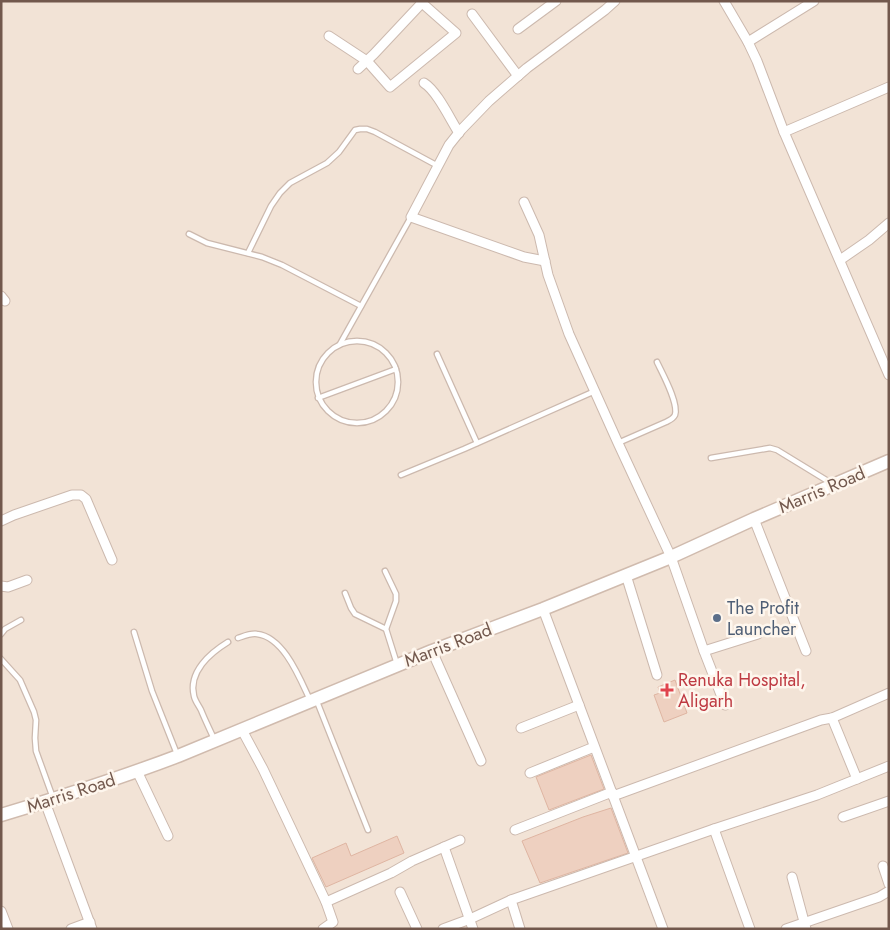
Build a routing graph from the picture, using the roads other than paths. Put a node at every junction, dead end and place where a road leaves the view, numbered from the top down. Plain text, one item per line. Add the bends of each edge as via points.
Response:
1 (556, 1) edge
2 (615, 1) edge
3 (724, 1) edge
4 (814, 1) edge
5 (422, 2) edge
6 (472, 14) dead end
7 (518, 29) dead end
8 (329, 36) dead end
9 (748, 42) junction
10 (367, 61) junction
11 (358, 69) dead end
12 (518, 76) junction
13 (424, 82) dead end
14 (889, 87) edge
15 (784, 132) junction
16 (458, 133) junction
17 (438, 166) junction
18 (524, 202) dead end
19 (411, 217) junction
20 (889, 223) edge
21 (189, 234) dead end
22 (248, 253) junction
23 (840, 260) junction
24 (545, 261) junction
25 (361, 306) junction
26 (340, 344) junction
27 (437, 354) dead end
28 (658, 362) dead end
29 (396, 369) junction
30 (889, 374) edge
31 (595, 391) junction
32 (318, 398) junction
33 (477, 443) junction
34 (618, 443) junction
35 (711, 458) dead end
36 (889, 461) edge
37 (401, 475) dead end
38 (834, 485) junction
39 (754, 519) junction
40 (1, 521) edge
41 (671, 557) junction
42 (112, 560) dead end
43 (385, 571) dead end
44 (626, 575) junction
45 (27, 580) dead end
46 (1, 586) edge
47 (345, 593) dead end
48 (543, 608) junction
49 (22, 620) dead end
50 (386, 629) junction
51 (134, 632) dead end
52 (1, 634) edge
53 (758, 634) dead end
54 (238, 638) dead end
55 (228, 642) dead end
56 (432, 651) junction
57 (704, 651) junction
58 (806, 651) dead end
59 (1, 659) edge
60 (397, 665) junction
61 (657, 675) dead end
62 (889, 693) edge
63 (313, 700) junction
64 (725, 705) dead end
65 (579, 706) junction
66 (832, 718) junction
67 (521, 728) dead end
68 (242, 730) junction
69 (214, 740) junction
70 (594, 746) junction
71 (178, 756) junction
72 (481, 761) dead end
73 (889, 766) edge
74 (137, 772) junction
75 (530, 773) dead end
76 (857, 780) junction
77 (612, 794) junction
78 (889, 800) edge
79 (49, 801) junction
80 (1, 815) edge
81 (843, 816) dead end
82 (714, 829) junction
83 (368, 830) dead end
84 (515, 830) dead end
85 (168, 836) dead end
86 (460, 840) dead end
87 (444, 847) junction
88 (636, 856) junction
89 (883, 866) dead end
90 (792, 877) dead end
91 (889, 884) edge
92 (889, 891) edge
93 (400, 892) dead end
94 (511, 900) junction
95 (326, 902) junction
96 (1, 911) edge
97 (470, 919) junction
98 (91, 926) edge
99 (806, 926) edge
100 (8, 929) edge
101 (71, 929) edge
102 (323, 929) edge
103 (417, 929) edge
104 (442, 929) edge
105 (473, 929) edge
106 (520, 929) edge
107 (663, 929) edge
108 (750, 929) edge
109 (786, 929) edge

1 - 7 street
2 - 12 street
3 - 9 street
4 - 9 street
5 - 10 street
5 - 10 street via 456,33 390,87
6 - 12 street
8 - 10 street
9 - 15 street
10 - 11 street
12 - 16 street
13 - 16 street
14 - 15 street
15 - 23 street
16 - 17 street
17 - 19 street
17 - 22 lane via 375,132 355,130 327,163 290,183 280,193
18 - 24 street via 539,235
19 - 24 street
19 - 25 lane
20 - 23 street
21 - 22 lane via 207,243
22 - 25 lane via 282,265
23 - 30 street
24 - 31 street via 570,334
25 - 26 lane
26 - 29 lane via 356,340 372,343 386,352
26 - 32 lane via 327,353 318,367 315,382
27 - 33 lane
28 - 34 lane via 673,398 675,413 666,422
29 - 32 lane
29 - 32 lane via 395,397 386,411 373,420 341,421 328,412
31 - 33 lane
31 - 34 street
33 - 37 lane
34 - 41 street
35 - 38 lane via 770,448
36 - 38 street, Marris Road
38 - 39 street, Marris Road
39 - 41 street, Marris Road
39 - 58 street
40 - 42 street via 72,495 81,495 86,499
41 - 44 street, Marris Road
41 - 57 street
43 - 50 lane via 396,594
44 - 48 street, Marris Road
44 - 61 street
45 - 46 street via 8,587
47 - 50 lane via 355,614
48 - 56 street, Marris Road
48 - 65 street
49 - 52 lane
50 - 60 lane
51 - 71 lane via 152,691
53 - 57 street
54 - 63 lane via 259,634 278,646
55 - 69 lane via 204,661 194,680 194,696
56 - 60 street, Marris Road
56 - 72 street
57 - 64 street
59 - 79 lane via 20,680 34,712 36,751
60 - 63 street, Marris Road
62 - 66 street
63 - 68 street, Marris Road
63 - 83 lane
65 - 67 street
65 - 70 street
66 - 76 street
66 - 77 street
68 - 69 street, Marris Road
68 - 95 street
69 - 71 street, Marris Road
70 - 75 street
70 - 77 street
71 - 74 street, Marris Road
73 - 76 street
74 - 79 street, Marris Road
74 - 85 street
76 - 82 street
77 - 84 street
77 - 88 street
78 - 81 street
79 - 80 street, Marris Road
79 - 98 street
82 - 88 street
82 - 108 street
86 - 87 street
87 - 95 street
87 - 97 street
88 - 94 street
88 - 107 street
89 - 91 street
90 - 99 street
92 - 99 street via 879,898
93 - 103 street
94 - 97 street
94 - 106 street
95 - 102 street via 333,922
96 - 100 street
97 - 104 street
97 - 105 street
98 - 101 street
99 - 109 street

